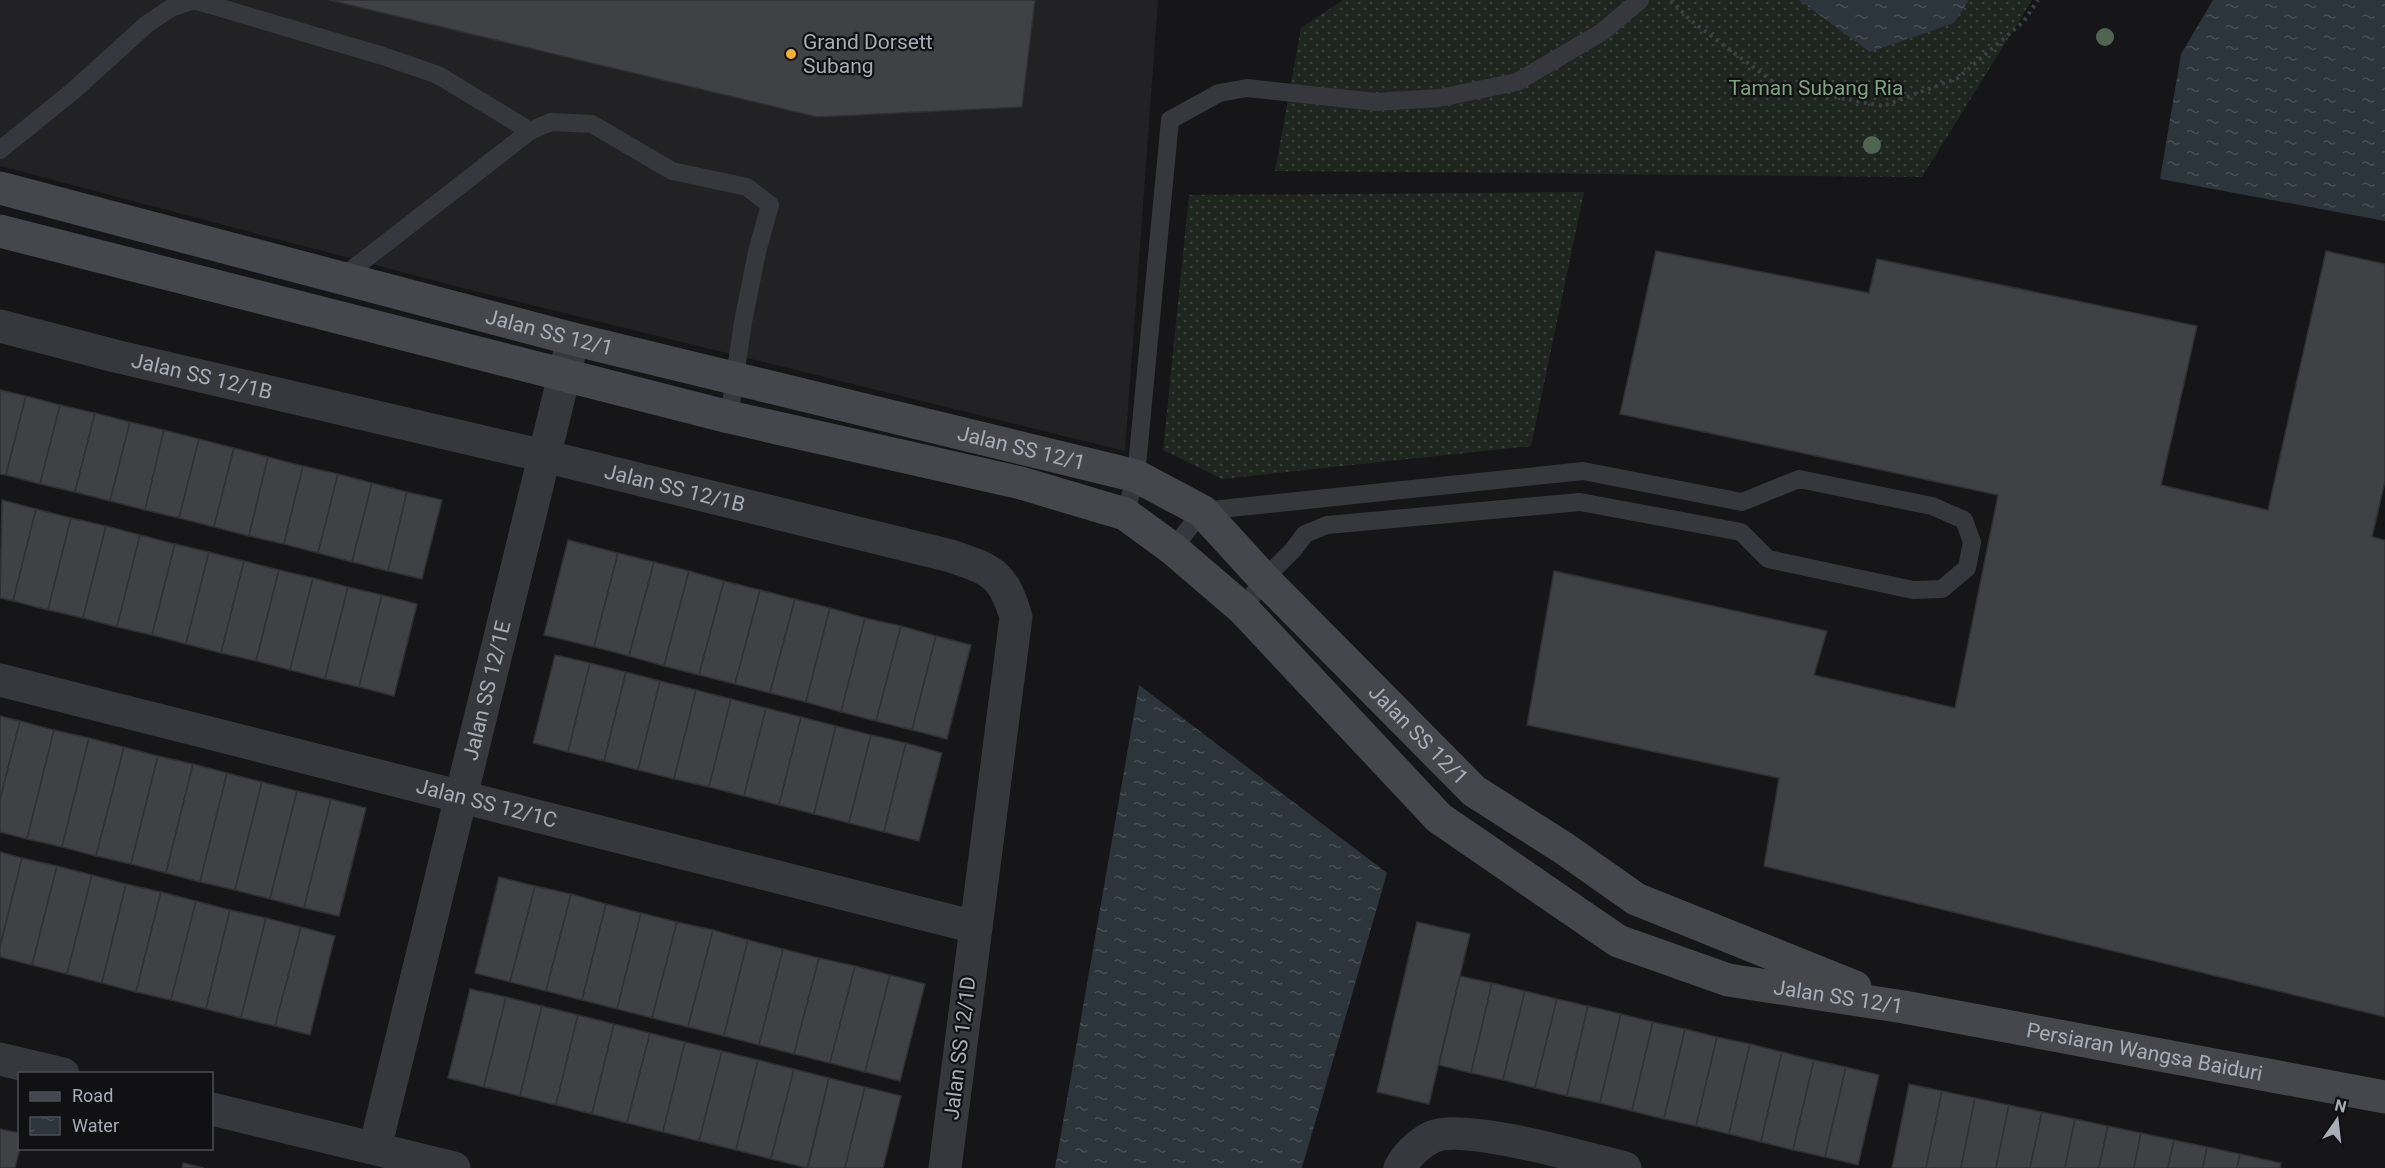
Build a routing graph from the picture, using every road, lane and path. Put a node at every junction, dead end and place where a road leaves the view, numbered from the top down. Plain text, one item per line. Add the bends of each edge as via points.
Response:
1 (1640, 0) edge
2 (1671, 0) edge
3 (2038, 0) edge
4 (530, 131) junction
5 (0, 150) edge
6 (0, 188) edge
7 (0, 231) edge
8 (341, 278) junction
9 (0, 326) edge
10 (573, 339) junction
11 (564, 375) junction
12 (736, 378) junction
13 (729, 417) junction
14 (544, 456) junction
15 (1136, 476) junction
16 (1202, 511) junction
17 (1125, 514) junction
18 (1173, 549) junction
19 (1264, 579) junction
20 (1243, 609) junction
21 (0, 680) edge
22 (461, 797) junction
23 (975, 927) junction
24 (1904, 1007) junction
25 (0, 1059) edge
26 (55, 1072) edge
27 (2385, 1098) edge
28 (213, 1109) edge
29 (375, 1148) junction
30 (454, 1168) edge
31 (945, 1168) edge
32 (1400, 1168) edge
33 (1625, 1168) edge

1 - 15 lane via 1602,32 1517,82 1439,98 1376,102 1247,88 1219,93 1170,120
2 - 3 path via 1690,20 1780,87 1883,106 1958,78 2024,21
4 - 5 lane via 438,75 194,0 171,8 147,24
4 - 8 lane
4 - 12 lane via 552,123 592,124 672,171 747,187 770,205 743,322
6 - 8 street, Jalan SS 12/1
7 - 11 street, Jalan SS 12/1
8 - 10 street, Jalan SS 12/1
9 - 14 street, Jalan SS 12/1B
10 - 11 street, Jalan SS 12/1E
10 - 12 street, Jalan SS 12/1
11 - 13 street, Jalan SS 12/1
11 - 14 street, Jalan SS 12/1E
12 - 13 lane
12 - 15 street, Jalan SS 12/1
13 - 17 street, Jalan SS 12/1 via 1021,483
14 - 22 street, Jalan SS 12/1E
14 - 23 street, Jalan SS 12/1B via 951,556 994,573 1008,591 1016,617
15 - 16 street, Jalan SS 12/1
15 - 17 lane
16 - 18 lane
16 - 19 street, Jalan SS 12/1
16 - 19 lane via 1583,471 1742,502 1799,479 1932,506 1964,520 1972,542 1967,568 1942,589 1913,590 1768,559 1741,532 1580,502 1327,525 1305,534
17 - 18 street, Jalan SS 12/1
18 - 20 street, Jalan SS 12/1
19 - 20 lane
19 - 24 street, Jalan SS 12/1 via 1474,791 1636,899
20 - 24 street, Jalan SS 12/1 via 1439,818 1618,941 1728,980
21 - 22 street, Jalan SS 12/1C
22 - 23 street, Jalan SS 12/1C
22 - 29 street, Jalan SS 12/1E
23 - 31 street, Jalan SS 12/1D
24 - 27 street, Persiaran Wangsa Baiduri
25 - 26 street
28 - 29 street
29 - 30 street
32 - 33 street via 1406,1157 1433,1136 1469,1133

